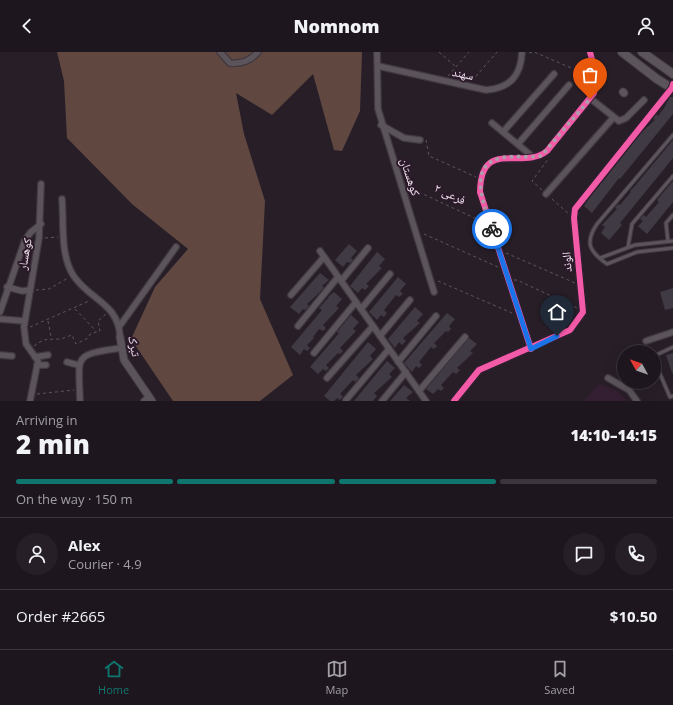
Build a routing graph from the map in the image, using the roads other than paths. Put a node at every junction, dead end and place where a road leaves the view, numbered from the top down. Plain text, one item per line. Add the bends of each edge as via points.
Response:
1 (220, 52) edge
2 (258, 52) edge
3 (377, 52) edge
4 (590, 52) edge
5 (596, 52) edge
6 (622, 52) edge
7 (642, 52) edge
8 (522, 53) edge
9 (593, 61) junction
10 (378, 66) junction
11 (554, 74) dead end
12 (673, 74) edge
13 (569, 85) dead end
14 (673, 87) edge
15 (590, 99) junction
16 (644, 100) dead end
17 (613, 118) junction
18 (492, 123) dead end
19 (382, 125) junction
20 (503, 132) junction
21 (673, 135) edge
22 (420, 140) road end
23 (518, 144) junction
24 (533, 157) junction
25 (673, 176) edge
26 (42, 184) dead end
27 (546, 194) dead end
28 (62, 199) dead end
29 (673, 215) edge
30 (41, 224) junction
31 (668, 241) junction
32 (673, 241) edge
33 (176, 247) dead end
34 (628, 247) junction
35 (368, 248) dead end
36 (673, 248) edge
37 (320, 251) dead end
38 (324, 257) junction
39 (600, 258) junction
40 (390, 274) dead end
41 (340, 279) junction
42 (7, 287) junction
43 (30, 290) junction
44 (434, 292) dead end
45 (291, 295) dead end
46 (410, 300) dead end
47 (356, 302) junction
48 (361, 309) junction
49 (0, 312) edge
50 (436, 316) dead end
51 (0, 319) edge
52 (24, 324) junction
53 (119, 326) junction
54 (298, 326) dead end
55 (373, 326) junction
56 (673, 332) edge
57 (380, 336) junction
58 (120, 337) joint
59 (465, 337) dead end
60 (646, 341) dead end
61 (673, 347) edge
62 (121, 348) junction
63 (389, 349) junction
64 (531, 349) junction
65 (314, 353) dead end
66 (661, 353) edge
67 (0, 355) edge
68 (48, 355) dead end
69 (12, 356) dead end
70 (35, 357) junction
71 (66, 362) dead end
72 (398, 362) junction
73 (38, 365) junction
74 (46, 365) dead end
75 (78, 365) junction
76 (406, 372) junction
77 (661, 376) edge
78 (327, 378) dead end
79 (608, 378) dead end
80 (419, 391) junction
81 (673, 396) edge
82 (149, 400) edge
83 (346, 400) dead end
84 (30, 401) edge
85 (80, 401) edge
86 (382, 401) edge
87 (426, 401) edge
88 (454, 401) edge
89 (637, 401) edge

1 - 2 street via 230,63 241,64 253,58
3 - 10 street, کوهستان
4 - 9 street
5 - 9 street
6 - 14 main road via 657,79
7 - 12 main road
8 - 10 street, سهند via 517,75 498,89 486,90
9 - 15 street via 596,84
10 - 19 street, کوهستان via 378,109
11 - 20 street
13 - 23 street
14 - 64 street, الوند via 575,209 583,311 570,330
15 - 17 street
15 - 24 street via 547,151 541,156
16 - 17 street via 623,120
17 - 27 street
18 - 20 street
19 - 22 street via 404,138
19 - 44 street, کوهستان
20 - 23 street
21 - 39 lane via 591,233 592,252
23 - 24 street
24 - 64 street via 494,160 486,167 480,179 480,192
25 - 34 lane via 632,224
26 - 30 street, کوهسار
28 - 53 street, تبرک via 65,252 73,275 111,309
29 - 31 lane via 666,223
30 - 42 street via 24,240
30 - 43 street, کوهسار
31 - 32 lane
31 - 34 lane
33 - 53 street
34 - 39 lane
35 - 41 street
36 - 39 lane via 636,252 608,264
37 - 38 street
38 - 41 street
38 - 45 street
40 - 48 street
41 - 47 street
41 - 54 street
42 - 43 street via 22,291
42 - 49 street
43 - 52 street, کوهسار
46 - 57 street
47 - 48 street
47 - 65 street
48 - 55 street
50 - 72 street
51 - 52 street
52 - 70 street via 26,344
53 - 58 street, تبرک
55 - 57 street
55 - 78 street
56 - 60 street
57 - 63 street
58 - 62 street, تبرک
59 - 80 street
61 - 66 lane
62 - 75 street via 88,354
62 - 82 street, تبرک via 124,360
63 - 72 street
63 - 83 street
64 - 88 street via 479,370
67 - 69 street
68 - 70 street
70 - 73 street
71 - 75 street
72 - 76 street
73 - 74 street
73 - 84 street
75 - 85 street
76 - 80 street
76 - 86 street
77 - 81 lane via 670,397
79 - 89 street via 629,390
80 - 87 street

